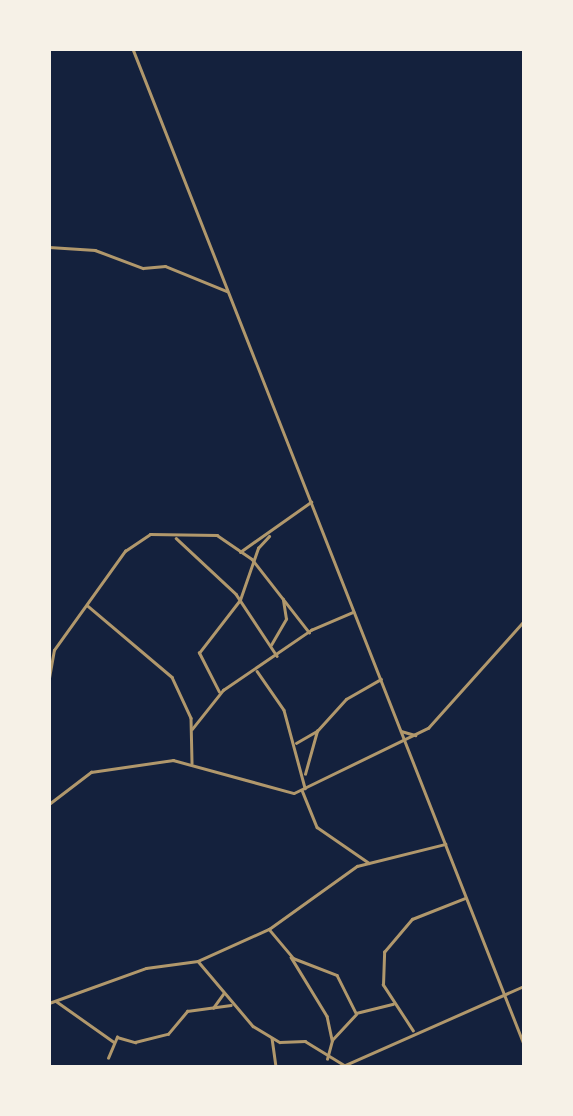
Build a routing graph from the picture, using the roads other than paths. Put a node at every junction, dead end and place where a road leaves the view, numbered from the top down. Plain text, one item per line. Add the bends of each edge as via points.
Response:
1 (133, 49) edge
2 (49, 247) edge
3 (226, 284) junction
4 (218, 285) junction
5 (227, 291) junction
6 (311, 502) junction
7 (269, 536) junction
8 (176, 538) junction
9 (240, 552) junction
10 (256, 564) junction
11 (283, 596) junction
12 (240, 600) junction
13 (88, 606) junction
14 (354, 612) junction
15 (524, 621) edge
16 (309, 632) junction
17 (271, 645) junction
18 (277, 656) junction
19 (257, 671) junction
20 (49, 678) edge
21 (381, 678) junction
22 (220, 693) junction
23 (192, 729) junction
24 (317, 730) junction
25 (401, 732) junction
26 (417, 735) junction
27 (405, 741) junction
28 (295, 744) junction
29 (192, 763) junction
30 (304, 774) junction
31 (304, 789) junction
32 (49, 804) edge
33 (445, 844) junction
34 (369, 863) junction
35 (465, 898) junction
36 (269, 929) junction
37 (290, 955) junction
38 (198, 961) junction
39 (524, 986) edge
40 (504, 993) junction
41 (223, 994) junction
42 (56, 1001) junction
43 (49, 1003) edge
44 (393, 1004) junction
45 (231, 1005) junction
46 (214, 1008) junction
47 (356, 1013) junction
48 (414, 1032) junction
49 (272, 1038) junction
50 (332, 1040) junction
51 (114, 1042) junction
52 (524, 1044) edge
53 (108, 1058) dead end
54 (327, 1059) junction
55 (343, 1066) edge
56 (276, 1067) edge

1 - 3 street
2 - 4 street via 95,250 131,266 165,266
3 - 4 street
3 - 5 street
4 - 5 street
5 - 6 street
6 - 7 street
6 - 14 street
7 - 9 street
7 - 10 street via 258,548
8 - 9 street via 214,534
8 - 12 street
8 - 13 street via 150,534 132,544
9 - 10 street
10 - 11 street
10 - 12 street
11 - 16 street
11 - 17 street via 286,619
12 - 17 street
12 - 22 street via 199,653
13 - 20 street via 54,650
13 - 23 street via 110,630 164,665
14 - 16 street
14 - 21 street
15 - 26 street
16 - 18 street
17 - 18 street
18 - 19 street
19 - 22 street
19 - 28 street via 278,698
21 - 24 street via 346,699
21 - 25 street
22 - 23 street
23 - 29 street
24 - 28 street
24 - 30 street
25 - 26 street
25 - 27 street
26 - 27 street
27 - 31 street
27 - 33 street
28 - 30 street
29 - 31 street via 273,792
29 - 32 street via 91,772
30 - 31 street
31 - 34 street via 317,827
33 - 34 street
33 - 35 street
34 - 36 street
35 - 40 street
35 - 44 street via 412,919 385,950 382,980
36 - 37 street
36 - 38 street
37 - 47 street via 337,975
37 - 50 street via 327,1016
38 - 41 street
38 - 42 street via 146,968
39 - 40 street
40 - 48 street
40 - 52 street
41 - 45 street
41 - 46 street
42 - 43 street
42 - 51 street
44 - 47 street
44 - 48 street
45 - 46 street
45 - 49 street
46 - 51 street via 187,1011 168,1034 135,1042 117,1037
47 - 50 street
48 - 55 street
49 - 54 street via 305,1041
49 - 56 street
50 - 54 street
51 - 53 street
54 - 55 street

